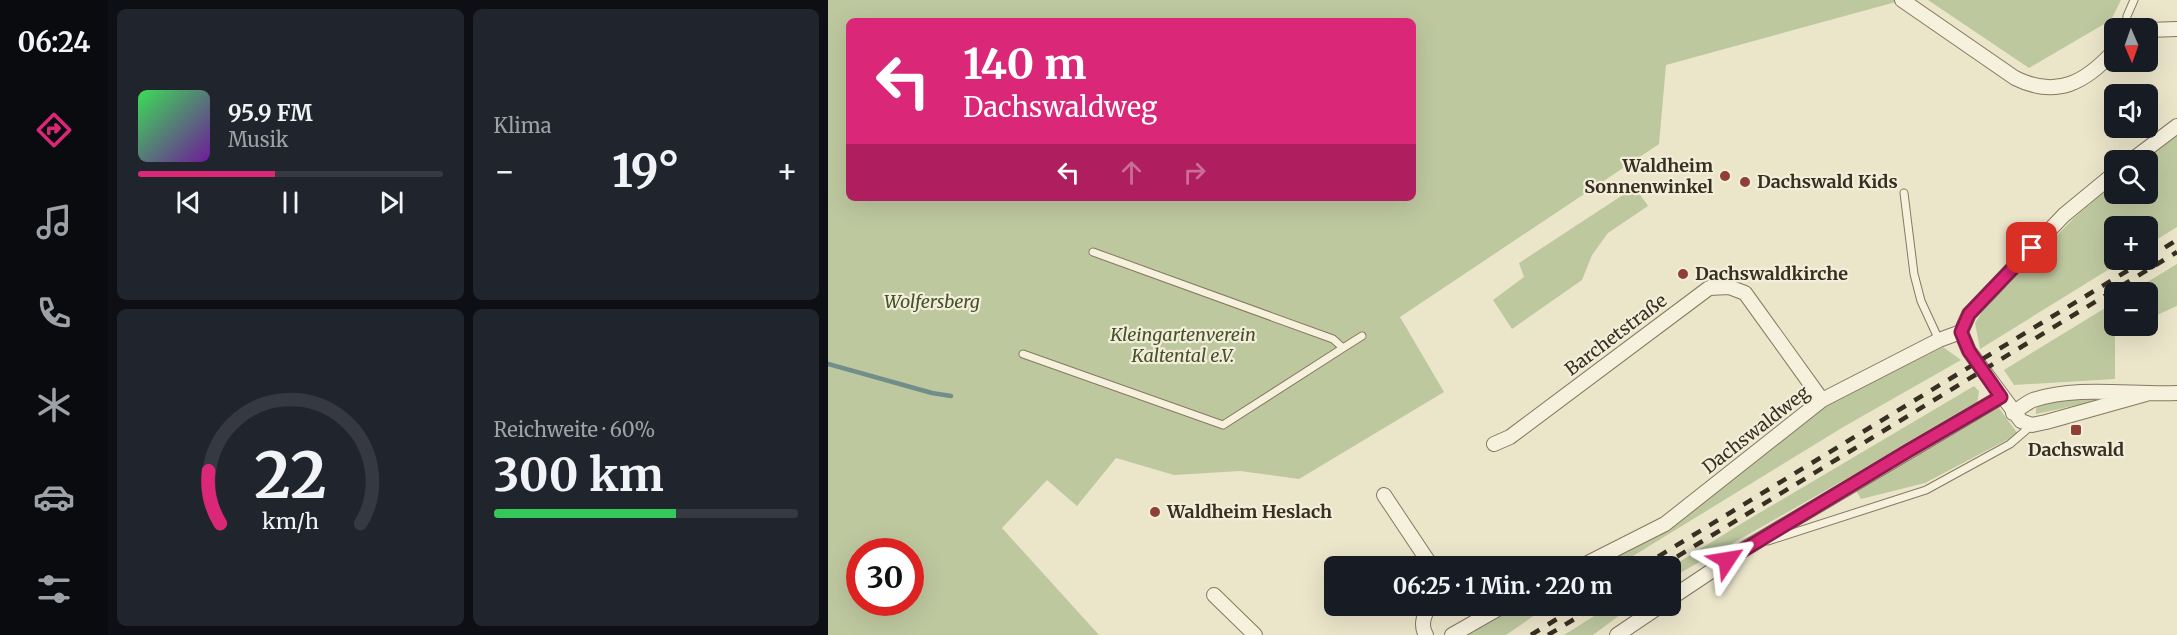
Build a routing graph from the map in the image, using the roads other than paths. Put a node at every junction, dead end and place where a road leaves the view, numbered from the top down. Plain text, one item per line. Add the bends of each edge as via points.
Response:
1 (1902, 0) edge
2 (2134, 0) edge
3 (2127, 18) edge
4 (2177, 29) edge
5 (2158, 30) edge
6 (2104, 61) edge
7 (2177, 126) edge
8 (2145, 150) edge
9 (2104, 182) edge
10 (1904, 193) dead end
11 (1093, 252) dead end
12 (1961, 332) junction
13 (1362, 336) dead end
14 (1939, 340) junction
15 (1343, 348) junction
16 (1023, 354) dead end
17 (2177, 393) edge
18 (2146, 394) junction
19 (2001, 397) junction
20 (1822, 400) junction
21 (2013, 413) junction
22 (2032, 425) junction
23 (1494, 444) dead end
24 (1384, 495) dead end
25 (1746, 548) junction
26 (1425, 556) edge
27 (1602, 556) edge
28 (1681, 591) edge
29 (1214, 595) dead end
30 (1424, 616) edge
31 (1485, 616) edge
32 (1645, 616) edge
33 (1255, 635) edge
34 (1426, 635) edge
35 (1452, 635) edge
36 (1617, 635) edge

1 - 6 street via 2028,84 2067,86 2090,74
2 - 3 lane
4 - 5 street
7 - 8 street
9 - 12 street via 2064,215 1969,314
10 - 14 lane via 1914,274 1921,301
11 - 15 lane via 1333,339
12 - 14 street, Dachswaldweg
12 - 19 street via 1969,351
13 - 15 lane
14 - 20 street, Dachswaldweg
15 - 16 lane via 1223,425
17 - 18 street
18 - 21 street via 2078,392 2032,401
18 - 22 street
19 - 21 street
19 - 25 street
20 - 23 street, Barchetstraße via 1745,293 1729,287 1709,288 1509,437
20 - 27 street, Dachswaldweg via 1665,524
21 - 22 street
22 - 25 lane via 2010,444 1926,490
24 - 26 street
25 - 28 street
29 - 33 street
30 - 34 street
31 - 35 street
32 - 36 street

